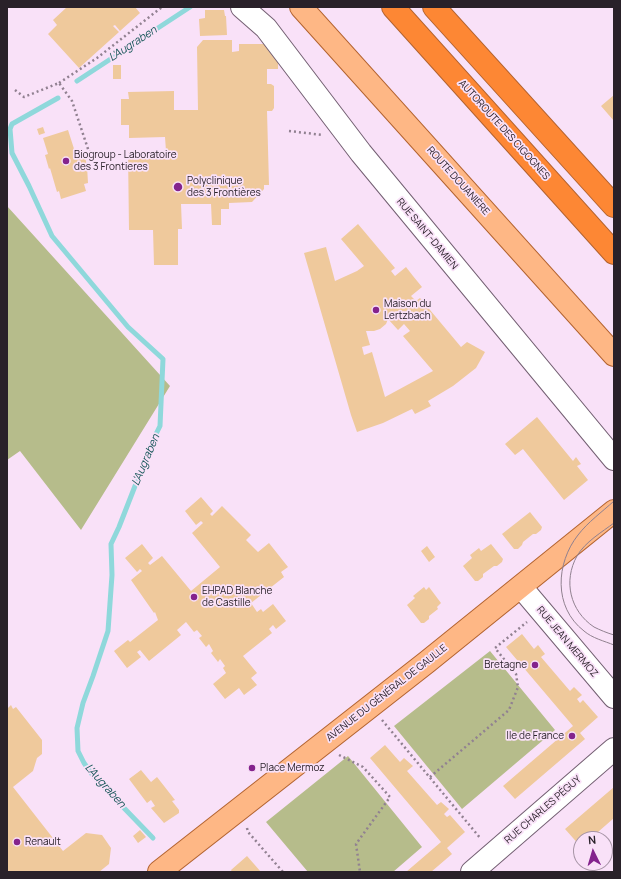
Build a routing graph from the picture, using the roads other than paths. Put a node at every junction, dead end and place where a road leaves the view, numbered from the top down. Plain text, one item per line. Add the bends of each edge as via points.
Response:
1 (242, 7) edge
2 (301, 7) edge
3 (393, 7) edge
4 (434, 7) edge
5 (614, 206) edge
6 (614, 253) edge
7 (614, 355) edge
8 (614, 459) edge
9 (614, 511) edge
10 (521, 587) junction
11 (614, 697) edge
12 (614, 748) edge
13 (159, 872) edge
14 (472, 872) edge

1 - 8 street, RUE SAINT-DAMIEN via 266,28 369,164
2 - 7 main road, ROUTE DOUANIÈRE
3 - 6 highway, AUTOROUTE DES CIGOGNES
4 - 5 highway
9 - 10 main road, AVENUE DU GÉNÉRAL DE GAULLE
10 - 11 street, RUE JEAN MERMOZ
10 - 13 main road, AVENUE DU GÉNÉRAL DE GAULLE
12 - 14 street, RUE CHARLES PÉGUY

